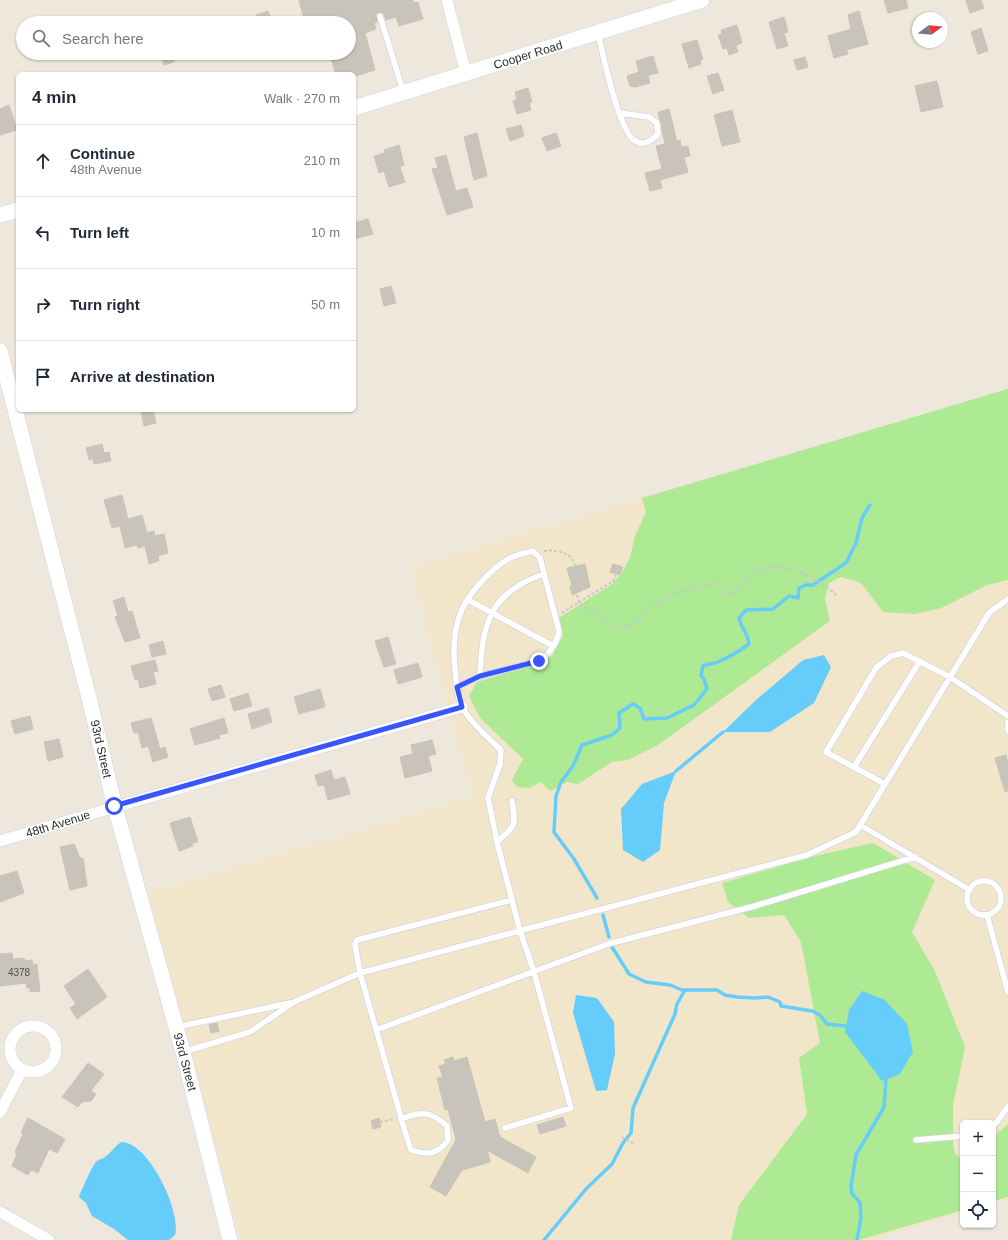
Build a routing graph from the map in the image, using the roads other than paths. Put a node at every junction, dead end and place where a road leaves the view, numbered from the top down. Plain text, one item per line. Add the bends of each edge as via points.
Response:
1 (447, 0) edge
2 (702, 0) edge
3 (380, 16) dead end
4 (598, 33) junction
5 (466, 74) junction
6 (404, 93) junction
7 (356, 107) edge
8 (619, 112) junction
9 (16, 211) edge
10 (0, 215) edge
11 (0, 350) edge
12 (16, 412) edge
13 (16, 412) edge
14 (544, 574) junction
15 (1008, 599) edge
16 (468, 600) junction
17 (492, 614) junction
18 (552, 646) junction
19 (920, 661) junction
20 (480, 676) junction
21 (950, 677) junction
22 (457, 687) junction
23 (462, 707) junction
24 (1008, 716) edge
25 (1008, 722) edge
26 (1008, 731) edge
27 (854, 767) junction
28 (885, 784) junction
29 (512, 801) dead end
30 (114, 806) junction
31 (860, 825) junction
32 (0, 841) edge
33 (497, 842) junction
34 (915, 857) junction
35 (970, 890) junction
36 (1008, 895) edge
37 (1001, 896) junction
38 (512, 900) junction
39 (987, 915) junction
40 (520, 931) junction
41 (534, 972) junction
42 (360, 973) junction
43 (1008, 992) edge
44 (294, 1002) junction
45 (176, 1027) junction
46 (376, 1030) junction
47 (183, 1052) junction
48 (22, 1070) junction
49 (1008, 1107) edge
50 (0, 1112) edge
51 (401, 1118) junction
52 (996, 1124) edge
53 (505, 1128) dead end
54 (960, 1136) edge
55 (916, 1140) dead end
56 (0, 1212) edge
57 (49, 1240) edge
58 (230, 1240) edge

1 - 5 street
2 - 4 street, Cooper Road
3 - 6 lane
4 - 5 street, Cooper Road
4 - 8 lane
5 - 6 street, Cooper Road
6 - 7 street, Cooper Road
8 - 8 lane via 634,140 642,144 651,141 658,134 657,123 650,117
9 - 10 street
11 - 13 street, 93rd Street
12 - 30 street, 93rd Street via 90,698
14 - 16 lane via 540,558 533,551 510,558 491,572 472,591
14 - 17 lane via 526,580 509,592
14 - 18 lane via 559,631 558,638
15 - 21 lane via 988,613
16 - 17 lane
16 - 22 lane via 459,616 453,654
17 - 18 lane
17 - 20 lane via 485,627
18 - 20 lane via 539,661
19 - 21 lane
19 - 27 lane
19 - 27 lane via 903,653 891,656 876,668 826,752
20 - 22 lane
21 - 24 lane
21 - 28 lane
22 - 23 lane
23 - 30 street, 48th Avenue
23 - 33 lane via 501,750 500,764 488,798
25 - 26 lane
27 - 28 lane
28 - 31 lane
29 - 33 lane via 516,820
30 - 32 street, 48th Avenue
30 - 45 street, 93rd Street
31 - 34 lane
31 - 40 lane via 856,832 807,856
33 - 38 lane
34 - 35 lane
34 - 41 lane via 755,906 608,944
35 - 37 lane via 977,883 988,882 997,887
35 - 39 lane via 968,898 972,909 979,914
36 - 37 lane
37 - 39 lane via 998,908
38 - 40 lane
38 - 42 lane via 358,940 355,944
39 - 43 lane
40 - 41 lane
40 - 42 lane
41 - 46 lane
41 - 53 lane via 571,1108
42 - 44 lane
42 - 46 lane
44 - 45 lane
44 - 47 lane via 250,1032
45 - 47 street, 93rd Street
46 - 51 lane
47 - 58 street, 93rd Street
48 - 48 street via 37,1073 50,1066 54,1060 56,1045 49,1032 43,1028 27,1026 10,1042 11,1058
48 - 50 street
49 - 52 lane
51 - 51 lane via 411,1150 423,1154 434,1153 443,1148 448,1140 447,1126 435,1115 421,1113
54 - 55 lane
56 - 57 street

